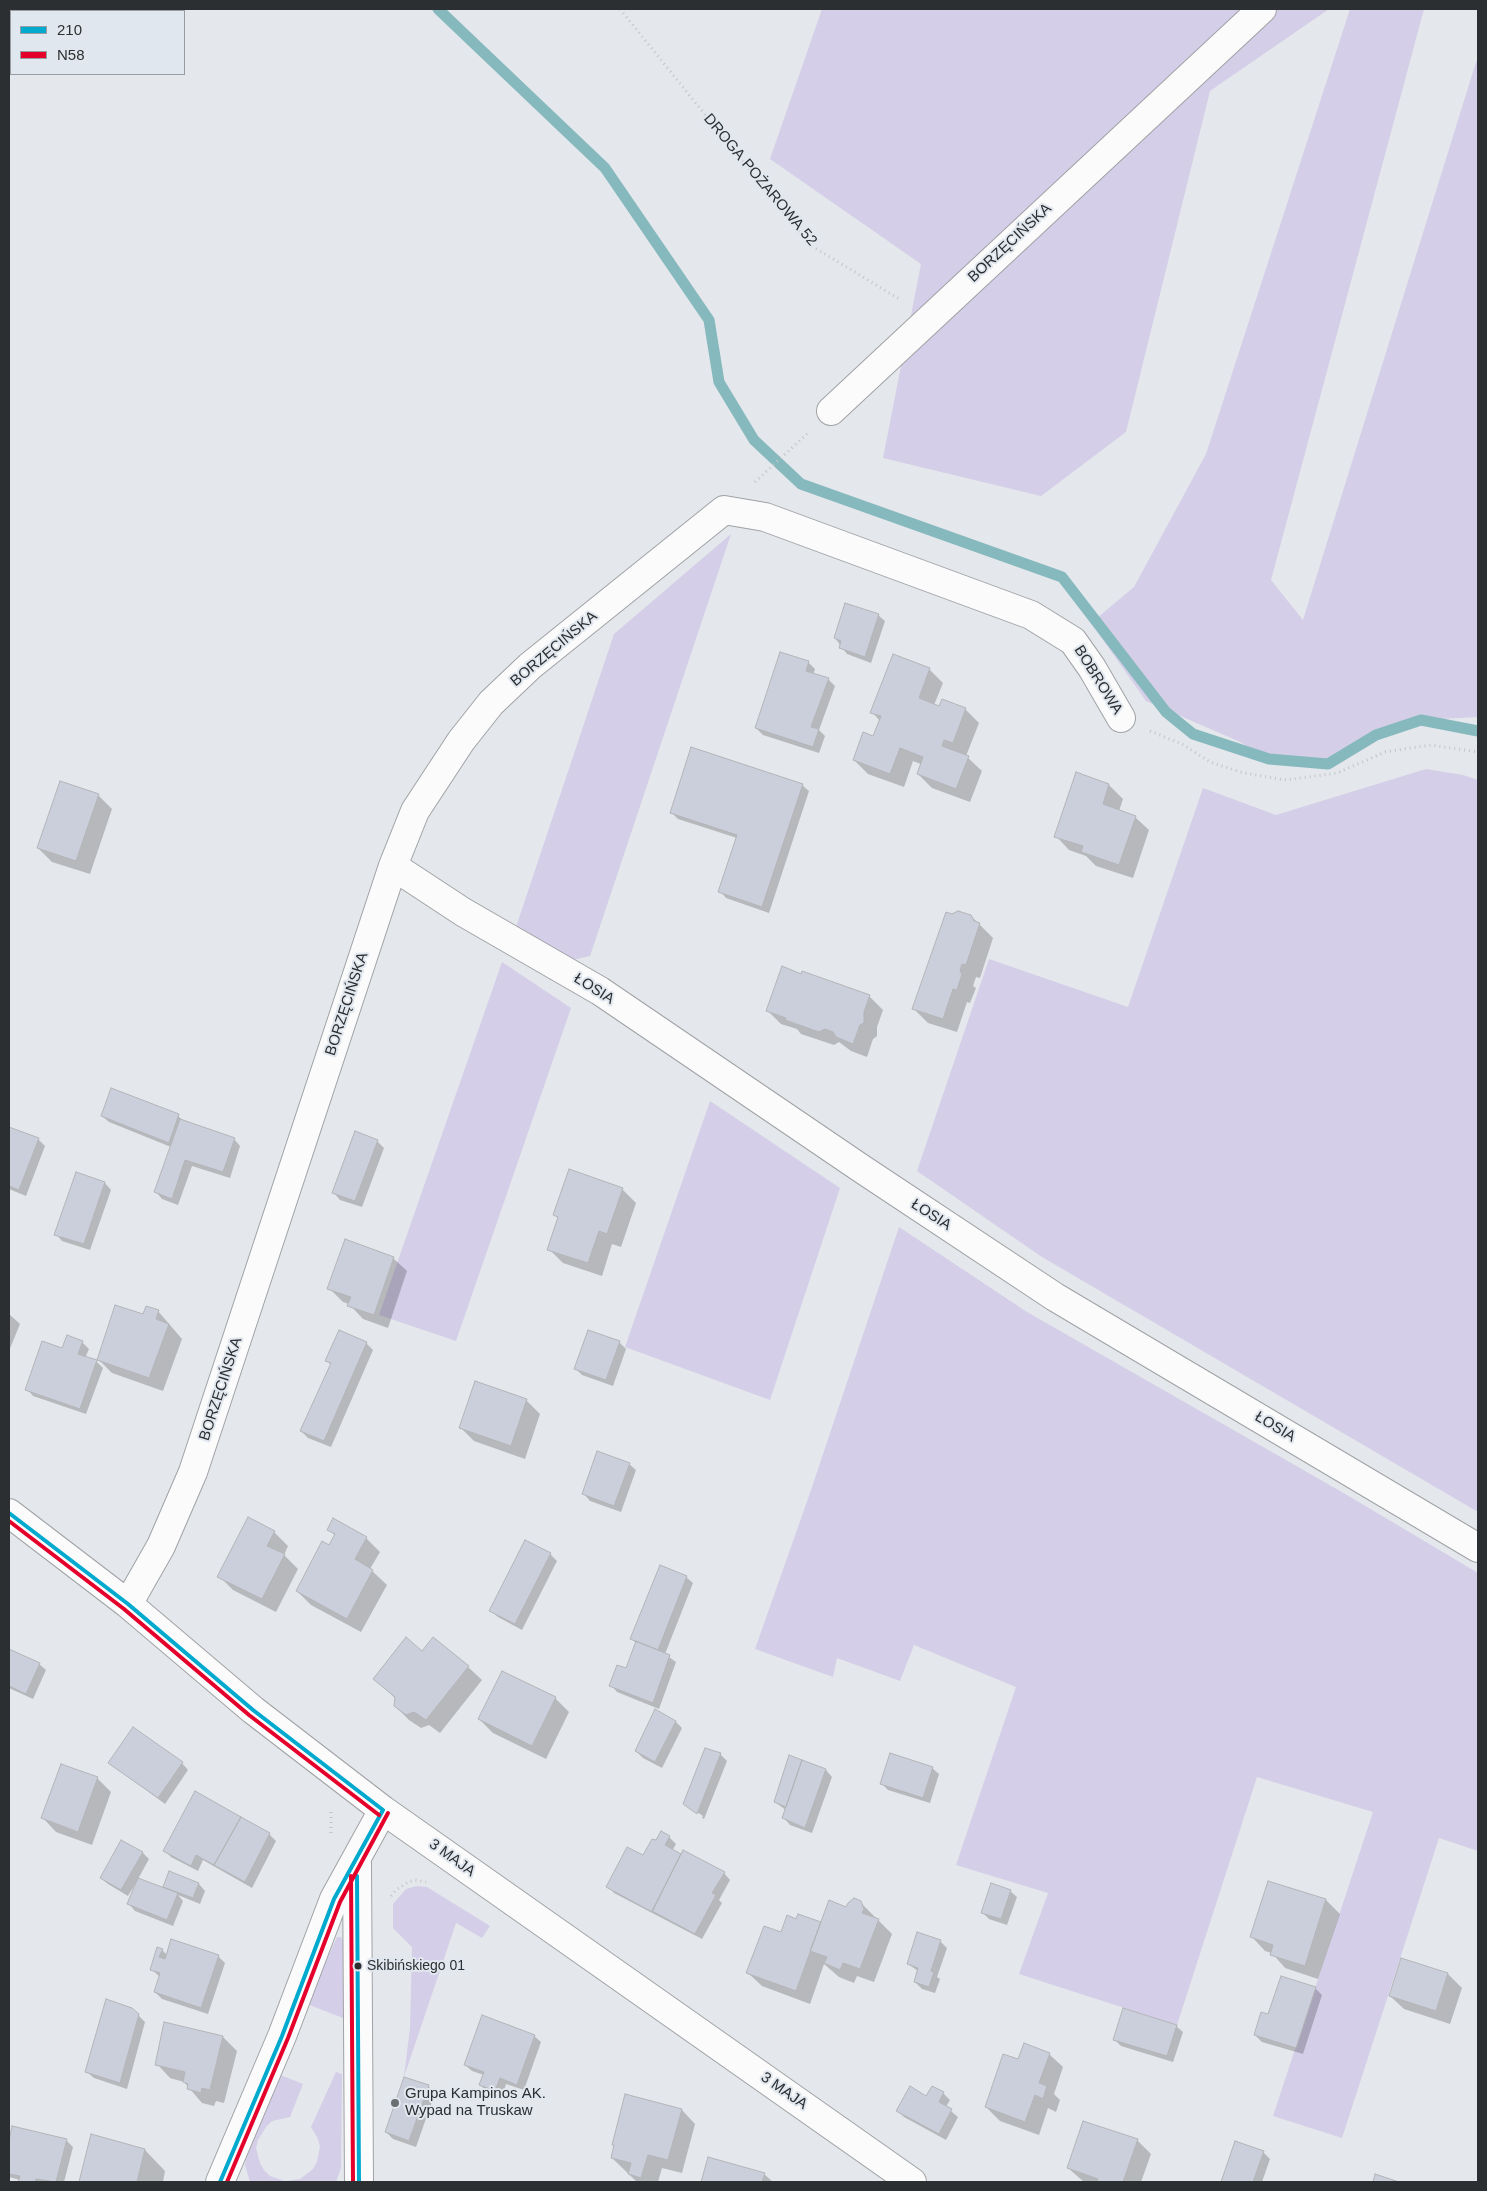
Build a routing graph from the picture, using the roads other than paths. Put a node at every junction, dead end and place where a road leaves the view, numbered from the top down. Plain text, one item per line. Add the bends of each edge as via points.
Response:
1 (1262, 9) edge
2 (831, 411) road end
3 (724, 510) joint
4 (1121, 718) road end
5 (393, 866) junction
6 (9, 1513) edge
7 (1478, 1548) edge
8 (128, 1604) junction
9 (384, 1810) junction
10 (357, 1861) junction
11 (220, 2182) edge
12 (359, 2182) edge
13 (912, 2182) edge

1 - 2 street, BORZĘCIŃSKA
3 - 4 street, BOBROWA via 775,520 1031,615 1073,641
3 - 5 street, BORZĘCIŃSKA via 530,666 491,703 461,741 415,811
5 - 7 street, ŁOSIA via 463,912 600,991 1055,1297
5 - 8 street, BORZĘCIŃSKA via 194,1472 161,1546
6 - 8 street, 3 MAJA
8 - 9 street, 3 MAJA via 253,1710
9 - 10 street
9 - 13 street, 3 MAJA
10 - 11 street via 334,1899 282,2036
10 - 12 street

